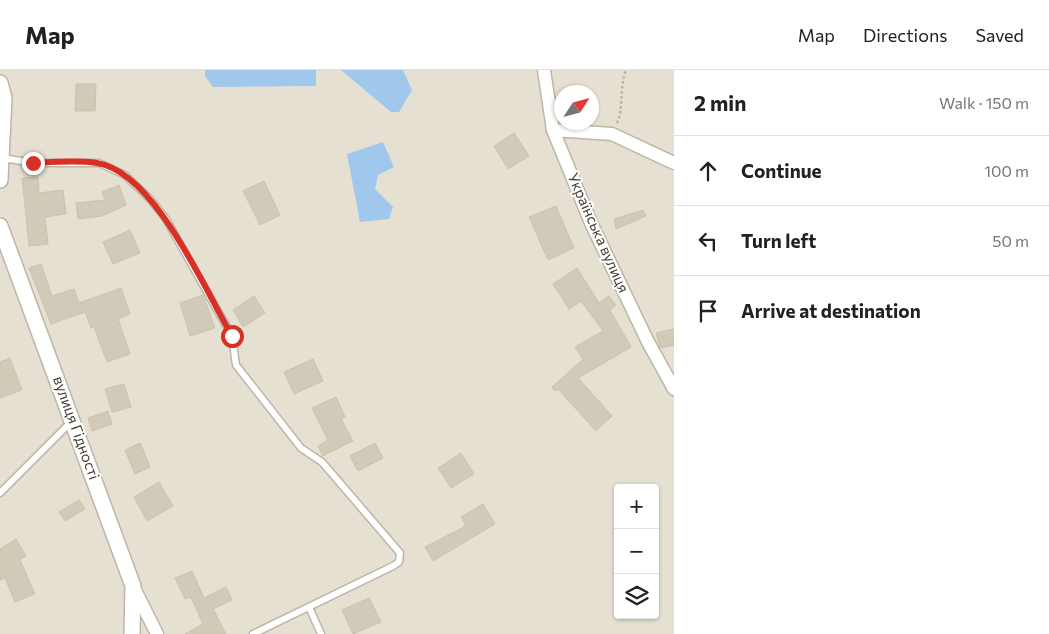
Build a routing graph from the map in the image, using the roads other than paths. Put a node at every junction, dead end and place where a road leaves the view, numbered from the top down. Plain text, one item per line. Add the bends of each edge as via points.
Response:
1 (544, 70) edge
2 (0, 83) edge
3 (553, 130) junction
4 (3, 158) junction
5 (674, 163) edge
6 (0, 180) edge
7 (0, 226) edge
8 (674, 389) edge
9 (73, 420) junction
10 (0, 493) edge
11 (133, 586) junction
12 (309, 607) junction
13 (132, 634) edge
14 (157, 634) edge
15 (253, 634) edge
16 (321, 634) edge

1 - 3 street, Українська вулиця
2 - 4 street via 4,98
3 - 5 street via 612,134
3 - 8 street, Українська вулиця via 591,223
4 - 6 street
4 - 12 lane via 33,163 99,163 125,175 150,199 179,242 232,336 236,365 301,448 322,462 400,553 398,562 392,566
7 - 9 street, вулиця Гідності
9 - 10 lane
9 - 11 street, вулиця Гідності
11 - 13 street, вулиця Гідності
11 - 14 street
12 - 15 lane
12 - 16 lane

